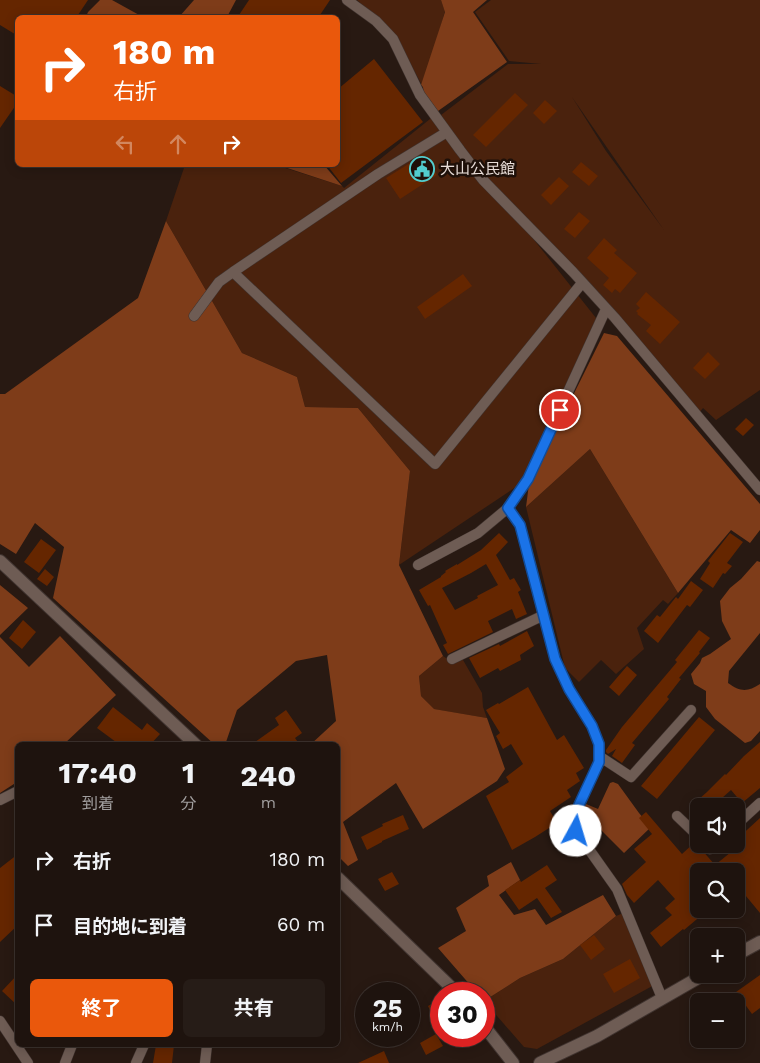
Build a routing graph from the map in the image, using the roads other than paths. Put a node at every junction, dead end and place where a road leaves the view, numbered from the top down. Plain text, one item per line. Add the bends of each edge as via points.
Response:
1 (347, 0) edge
2 (447, 132) junction
3 (233, 272) junction
4 (582, 283) junction
5 (606, 308) junction
6 (194, 316) dead end
7 (760, 490) edge
8 (508, 508) junction
9 (0, 561) edge
10 (418, 564) dead end
11 (544, 615) junction
12 (452, 660) dead end
13 (691, 710) dead end
14 (193, 742) edge
15 (599, 756) junction
16 (15, 792) edge
17 (0, 800) edge
18 (760, 803) edge
19 (677, 816) dead end
20 (745, 817) edge
21 (690, 828) edge
22 (340, 880) edge
23 (760, 942) edge
24 (745, 950) edge
25 (446, 982) edge
26 (690, 982) edge
27 (662, 998) junction
28 (0, 1021) edge
29 (495, 1040) edge
30 (15, 1044) edge
31 (17, 1047) edge
32 (71, 1047) edge
33 (143, 1047) edge
34 (207, 1047) edge
35 (28, 1063) edge
36 (65, 1063) edge
37 (136, 1063) edge
38 (205, 1063) edge
39 (513, 1063) edge
40 (540, 1063) edge

1 - 2 street via 376,21 393,39 420,95
2 - 3 street via 378,174
2 - 4 street via 483,180
3 - 4 street via 436,464
3 - 6 street via 219,282
4 - 5 street
5 - 7 street
5 - 8 street via 528,479
8 - 10 street via 478,532
8 - 11 street via 520,525
9 - 14 street
11 - 12 street
11 - 15 street via 555,659 592,726 599,744
13 - 15 street via 631,778
15 - 27 street via 579,805 576,831 617,890
16 - 17 street
18 - 20 street
19 - 21 street
22 - 25 street
23 - 24 street
26 - 27 street
27 - 40 street via 597,1036
28 - 30 street
29 - 39 street
31 - 35 street
32 - 36 street
33 - 37 street
34 - 38 street

